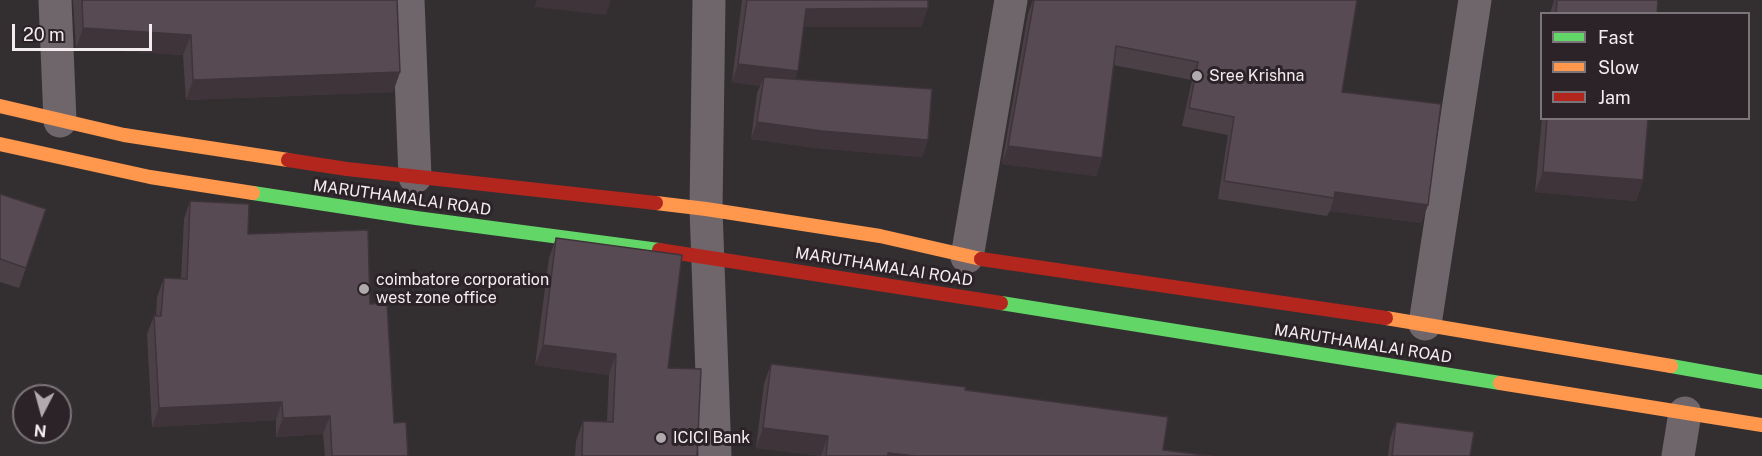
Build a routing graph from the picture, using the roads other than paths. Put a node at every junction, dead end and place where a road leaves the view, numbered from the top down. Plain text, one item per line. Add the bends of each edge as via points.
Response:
1 (55, 0) edge
2 (408, 0) edge
3 (709, 0) edge
4 (1011, 0) edge
5 (1475, 0) edge
6 (0, 106) edge
7 (60, 121) junction
8 (0, 144) edge
9 (415, 177) junction
10 (706, 209) junction
11 (707, 255) junction
12 (967, 257) junction
13 (1425, 324) junction
14 (1762, 382) edge
15 (1685, 413) junction
16 (1762, 425) edge
17 (715, 456) edge
18 (1678, 456) edge

1 - 7 street
2 - 9 street
3 - 10 street
4 - 12 street
5 - 13 street
6 - 7 main road, MARUTHAMALAI ROAD
7 - 9 main road, MARUTHAMALAI ROAD via 136,137
8 - 11 main road, MARUTHAMALAI ROAD via 150,177 416,218
9 - 10 main road, MARUTHAMALAI ROAD
10 - 11 street
10 - 12 main road, MARUTHAMALAI ROAD via 880,236
11 - 15 main road, MARUTHAMALAI ROAD
11 - 17 street
12 - 13 main road, MARUTHAMALAI ROAD
13 - 14 main road, MARUTHAMALAI ROAD
15 - 16 main road, MARUTHAMALAI ROAD
15 - 18 street

